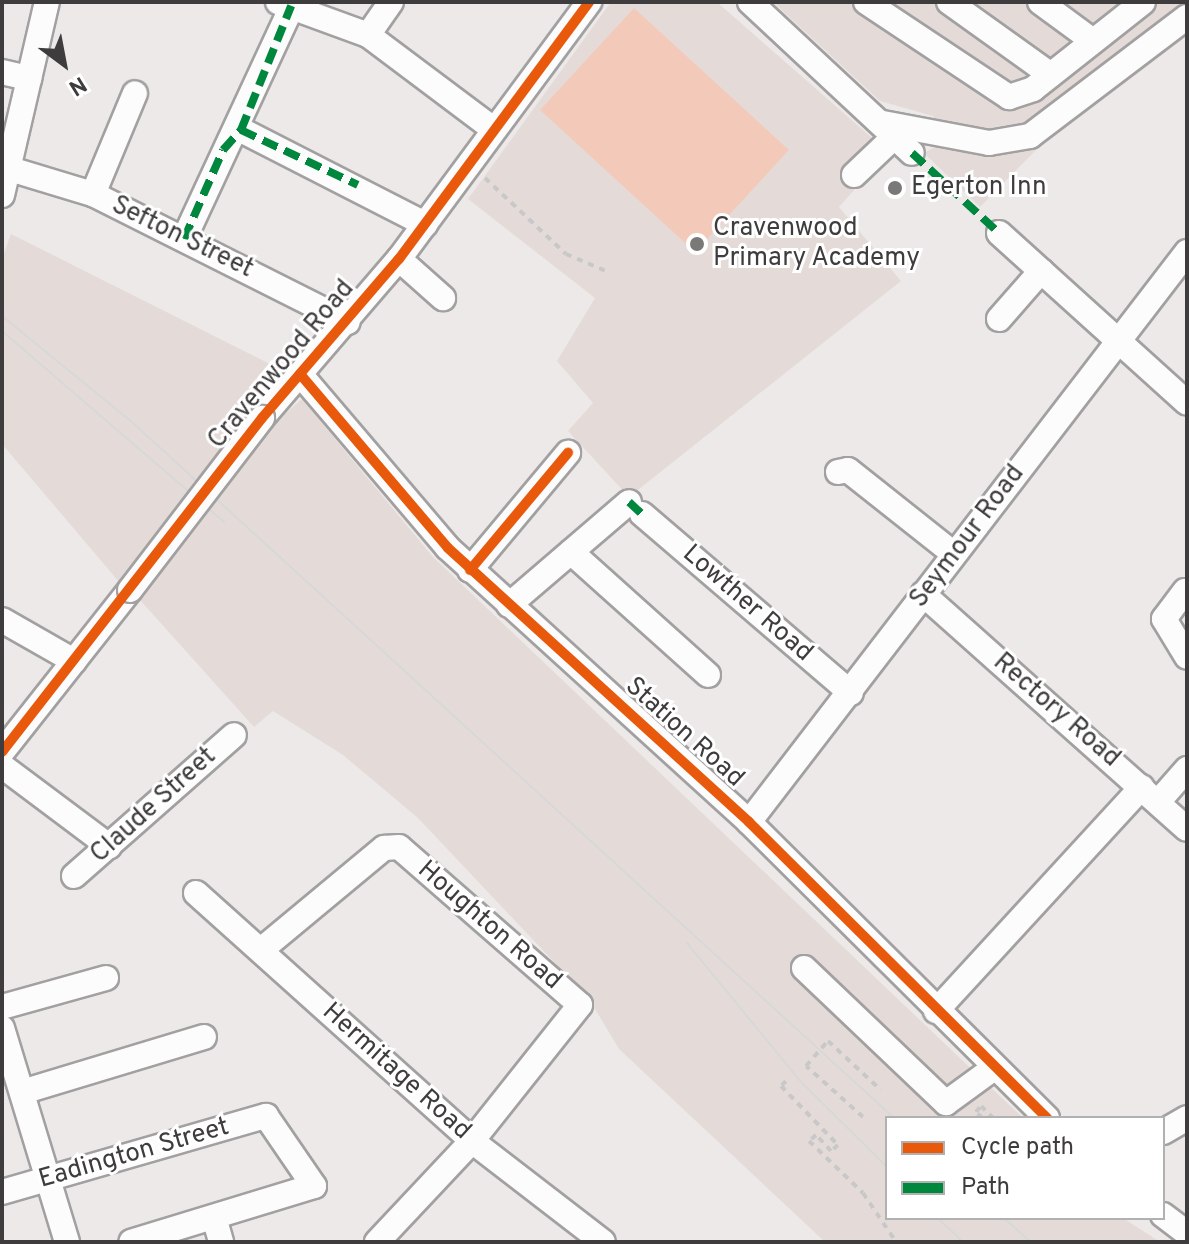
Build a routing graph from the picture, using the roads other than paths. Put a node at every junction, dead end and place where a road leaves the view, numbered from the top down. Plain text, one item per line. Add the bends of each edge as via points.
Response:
1 (47, 2) edge
2 (391, 2) edge
3 (589, 2) edge
4 (750, 2) edge
5 (866, 2) edge
6 (949, 2) edge
7 (1040, 2) edge
8 (288, 3) edge
9 (1129, 6) edge
10 (1187, 17) edge
11 (368, 35) junction
12 (1093, 41) junction
13 (2, 72) edge
14 (1051, 75) junction
15 (29, 78) junction
16 (135, 93) dead end
17 (493, 129) junction
18 (241, 130) junction
19 (896, 137) junction
20 (10, 169) junction
21 (854, 175) dead end
22 (93, 194) junction
23 (2, 195) edge
24 (425, 224) junction
25 (999, 233) dead end
26 (184, 239) junction
27 (1187, 252) edge
28 (399, 259) junction
29 (1041, 271) junction
30 (443, 298) dead end
31 (999, 319) dead end
32 (348, 322) junction
33 (1119, 341) junction
34 (300, 374) junction
35 (1187, 403) edge
36 (568, 453) dead end
37 (838, 472) dead end
38 (571, 552) junction
39 (954, 554) junction
40 (470, 570) junction
41 (1185, 591) dead end
42 (923, 594) junction
43 (509, 605) junction
44 (2, 620) edge
45 (1187, 657) edge
46 (74, 661) junction
47 (708, 675) dead end
48 (851, 693) junction
49 (234, 735) dead end
50 (2, 752) edge
51 (2, 766) edge
52 (1187, 769) edge
53 (1150, 794) junction
54 (749, 822) junction
55 (1187, 829) edge
56 (109, 846) junction
57 (74, 876) dead end
58 (196, 893) dead end
59 (261, 950) junction
60 (804, 968) dead end
61 (106, 978) dead end
62 (2, 1007) edge
63 (936, 1011) junction
64 (2, 1028) edge
65 (204, 1037) dead end
66 (994, 1068) junction
67 (22, 1092) junction
68 (1045, 1116) edge
69 (1187, 1118) edge
70 (1165, 1131) edge
71 (472, 1141) junction
72 (48, 1178) junction
73 (2, 1192) edge
74 (1165, 1216) edge
75 (214, 1217) junction
76 (1187, 1233) edge
77 (67, 1242) edge
78 (131, 1242) edge
79 (221, 1242) edge
80 (377, 1242) edge
81 (603, 1242) edge

1 - 15 street
2 - 11 street
3 - 17 street, Cravenwood Road
4 - 19 street
5 - 14 street via 999,95 1026,94
6 - 14 street
7 - 12 street
8 - 11 street
8 - 18 street
9 - 12 street
10 - 19 street via 1030,136 989,143
11 - 17 street
12 - 14 street
13 - 15 street
15 - 20 street
16 - 22 street
17 - 24 street, Cravenwood Road
18 - 24 street via 358,185
18 - 26 street via 223,150
19 - 21 street
20 - 22 street, Sefton Street
20 - 23 street
22 - 26 street, Sefton Street
24 - 28 street, Cravenwood Road
25 - 29 street
26 - 32 street, Sefton Street
27 - 33 street, Seymour Road
28 - 30 street
28 - 32 street, Cravenwood Road
29 - 31 street
29 - 33 street
32 - 34 street, Cravenwood Road
33 - 35 street
33 - 39 street, Seymour Road
34 - 40 street, Station Road
34 - 46 street, Cravenwood Road, bridge
36 - 40 street
37 - 39 street via 848,470
38 - 43 street
38 - 47 street
38 - 48 street, Lowther Road via 636,508
39 - 42 street, Seymour Road
40 - 43 street, Station Road
41 - 45 street via 1164,619
42 - 48 street, Seymour Road
42 - 53 street, Rectory Road
43 - 54 street, Station Road
44 - 46 street
46 - 50 street, Cravenwood Road
48 - 54 street, Seymour Road
49 - 56 street, Claude Street
51 - 56 street
52 - 53 street
53 - 55 street, Rectory Road
53 - 63 street via 1048,888
54 - 63 street, Station Road
56 - 57 street, Claude Street
58 - 59 street, Hermitage Road
59 - 71 street, Hermitage Road
59 - 71 street, Houghton Road via 384,848 399,847 580,1005
60 - 66 street via 946,1103
61 - 62 street
63 - 66 street, Station Road
64 - 67 street
65 - 67 street
66 - 68 street, Station Road
67 - 72 street
69 - 70 street
71 - 80 street
71 - 81 street, Hermitage Road
72 - 73 street, Eadington Street
72 - 75 street, Eadington Street via 266,1116 314,1186
72 - 77 street
74 - 76 street
75 - 78 street
75 - 79 street

